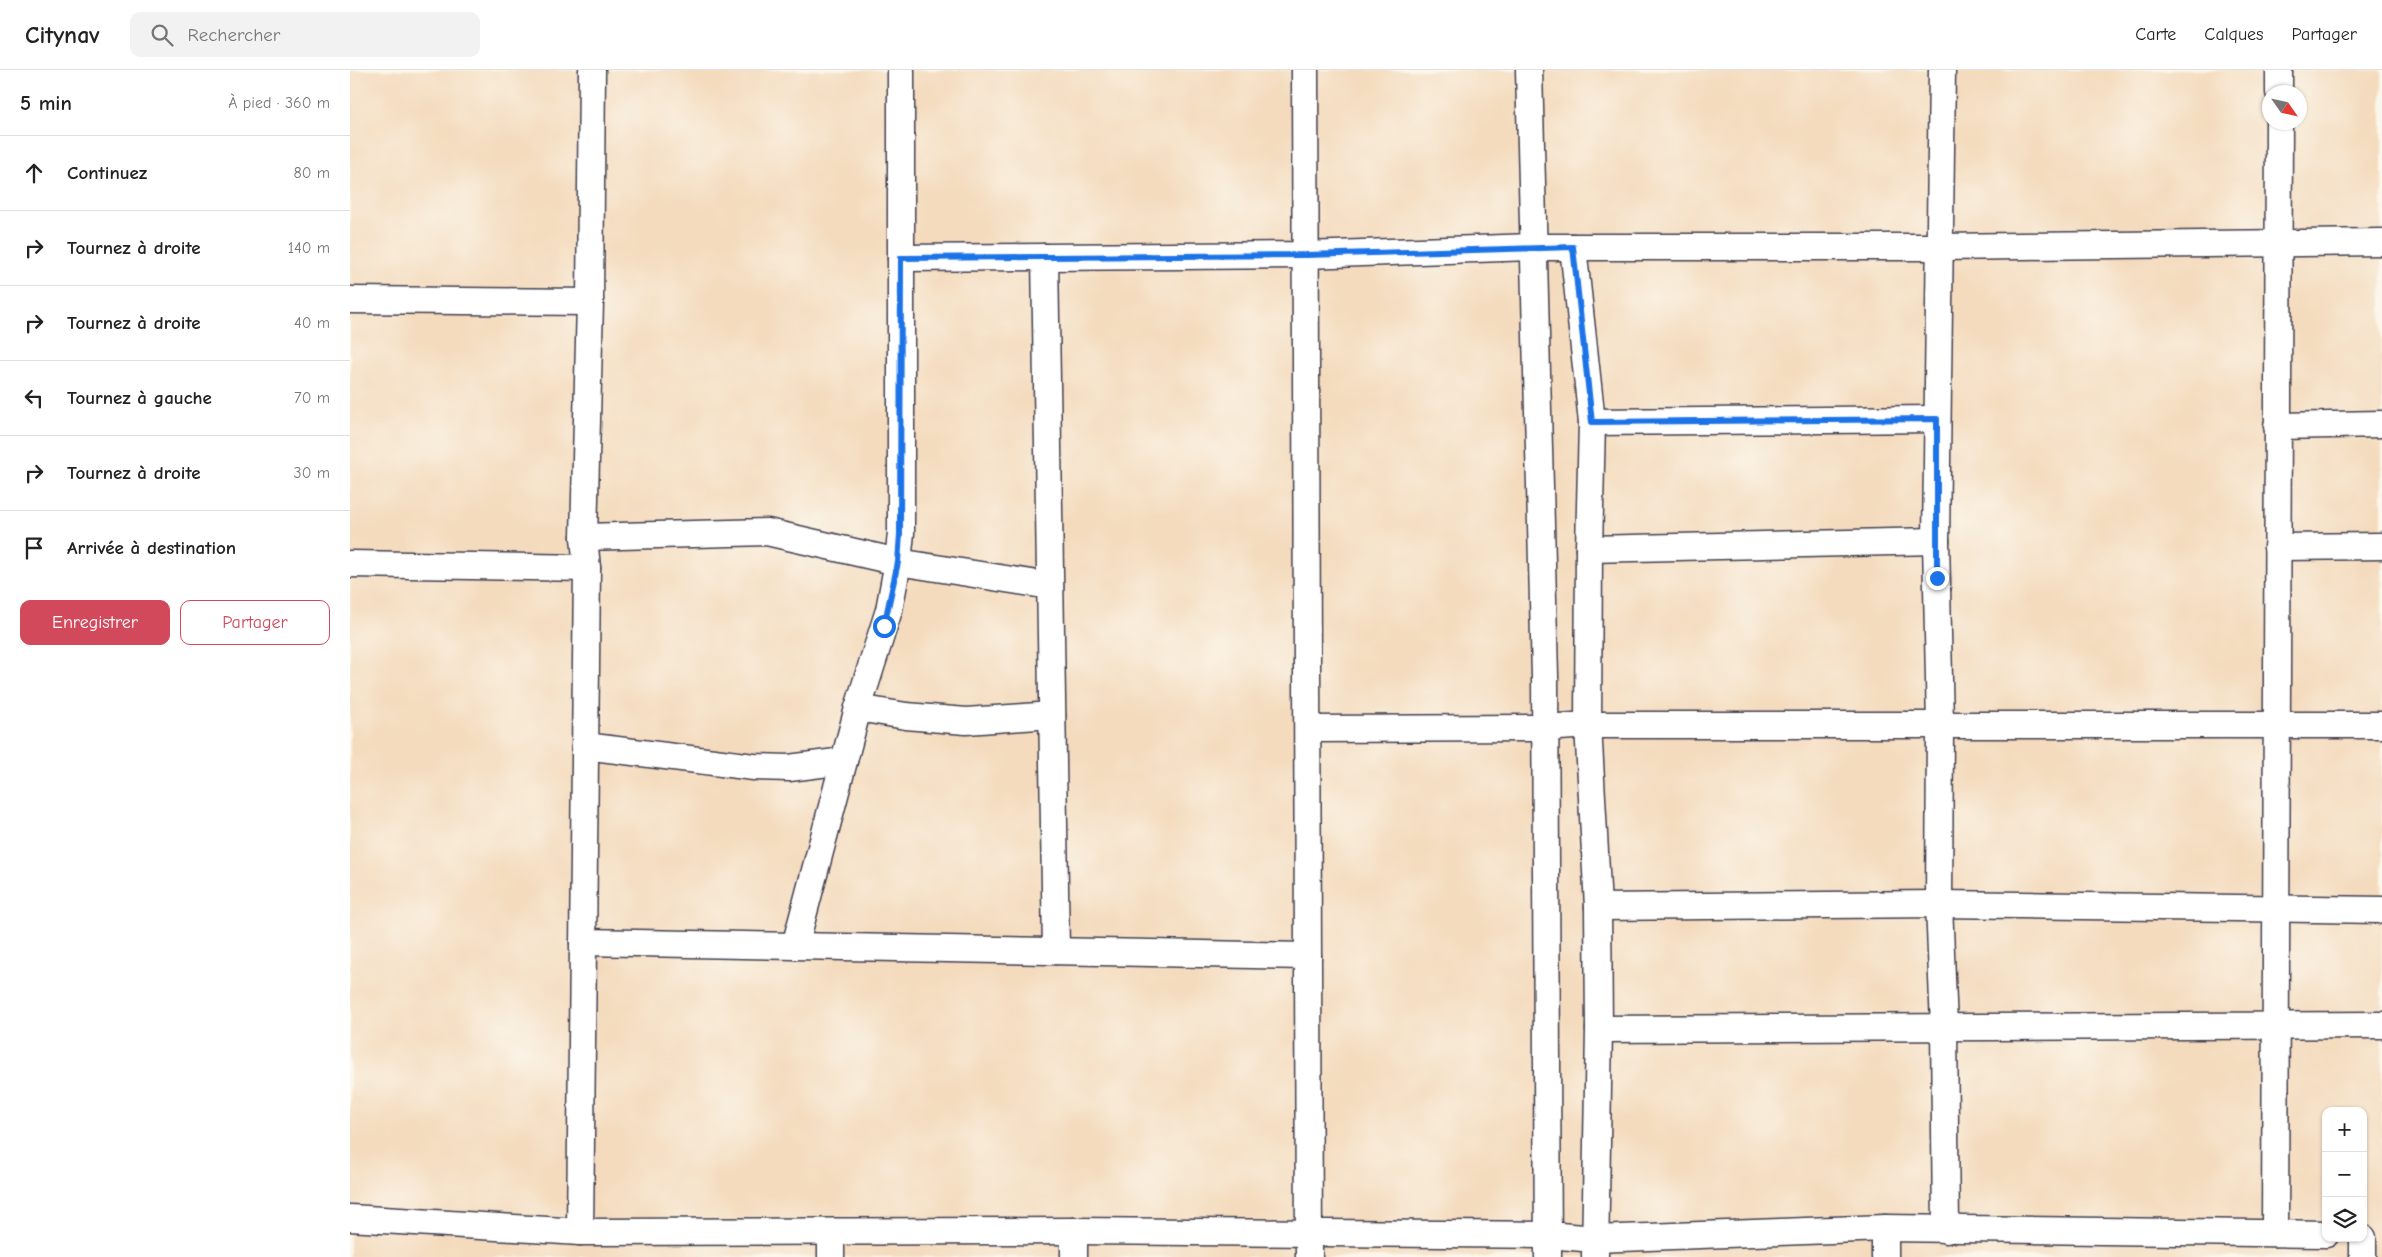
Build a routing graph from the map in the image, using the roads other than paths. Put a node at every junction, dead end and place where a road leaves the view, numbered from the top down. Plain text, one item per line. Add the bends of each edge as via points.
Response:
1 (592, 70) edge
2 (901, 70) edge
3 (1305, 70) edge
4 (1529, 70) edge
5 (1942, 70) edge
6 (2279, 70) edge
7 (2279, 85) edge
8 (2279, 130) edge
9 (2382, 242) edge
10 (2278, 243) junction
11 (1534, 247) junction
12 (1573, 247) junction
13 (1940, 247) junction
14 (1306, 255) junction
15 (1045, 257) junction
16 (901, 258) junction
17 (350, 300) edge
18 (590, 302) junction
19 (1937, 419) junction
20 (1592, 422) junction
21 (2382, 424) edge
22 (2277, 426) junction
23 (584, 537) junction
24 (1936, 541) junction
25 (2382, 546) edge
26 (2277, 547) junction
27 (1589, 549) junction
28 (898, 562) junction
29 (350, 564) edge
30 (587, 568) junction
31 (1050, 586) junction
32 (858, 708) junction
33 (1052, 715) junction
34 (1588, 725) junction
35 (1940, 726) junction
36 (2276, 726) junction
37 (2382, 726) edge
38 (1545, 728) junction
39 (1308, 729) junction
40 (585, 746) junction
41 (844, 760) junction
42 (1939, 904) junction
43 (1598, 907) junction
44 (2275, 910) junction
45 (2382, 910) edge
46 (583, 942) junction
47 (795, 946) junction
48 (1056, 951) junction
49 (1308, 956) junction
50 (2382, 1025) edge
51 (1944, 1026) junction
52 (2275, 1026) junction
53 (1599, 1029) junction
54 (350, 1218) edge
55 (1885, 1228) junction
56 (1946, 1230) junction
57 (1074, 1231) junction
58 (580, 1232) junction
59 (2275, 1233) junction
60 (2322, 1234) edge
61 (2382, 1236) edge
62 (2367, 1237) edge
63 (2363, 1242) edge
64 (831, 1245) edge
65 (1309, 1245) edge
66 (1548, 1246) edge
67 (1595, 1248) edge
68 (1074, 1257) edge
69 (1885, 1257) edge
70 (2363, 1257) edge

1 - 18 street
2 - 16 street
3 - 14 street
4 - 11 street
5 - 13 street
6 - 7 street
8 - 10 street
9 - 10 street
10 - 13 street
10 - 22 street
11 - 12 street
11 - 14 street
11 - 38 street
12 - 13 street
12 - 20 street
13 - 19 street
14 - 15 street
14 - 39 street
15 - 16 street
15 - 31 street
16 - 28 street
17 - 18 street
18 - 23 street
19 - 20 street
19 - 24 street
20 - 27 street
21 - 22 street
22 - 26 street
23 - 28 street via 767,532
23 - 30 street
24 - 27 street
24 - 35 street
25 - 26 street
26 - 36 street
27 - 34 street
28 - 31 street
28 - 32 street via 889,610
29 - 30 street
30 - 40 street
31 - 33 street
32 - 33 street via 966,721
32 - 41 street
33 - 48 street
34 - 35 street
34 - 38 street
34 - 43 street
35 - 36 street
35 - 42 street
36 - 37 street
36 - 44 street
38 - 39 street
38 - 66 street
39 - 49 street
40 - 41 street via 781,768
40 - 46 street
41 - 47 street
42 - 43 street
42 - 44 street
42 - 51 street
43 - 53 street
44 - 45 street
44 - 52 street
46 - 47 street
46 - 58 street
47 - 48 street
48 - 49 street
49 - 65 street
50 - 52 street
51 - 52 street
51 - 53 street
51 - 56 street
52 - 59 street
53 - 67 street
54 - 58 street
55 - 56 street
55 - 67 street
55 - 69 street
56 - 59 street
57 - 64 street
57 - 65 street
57 - 68 street
58 - 64 street
59 - 60 street
61 - 62 street
63 - 70 street
65 - 66 street
66 - 67 street

